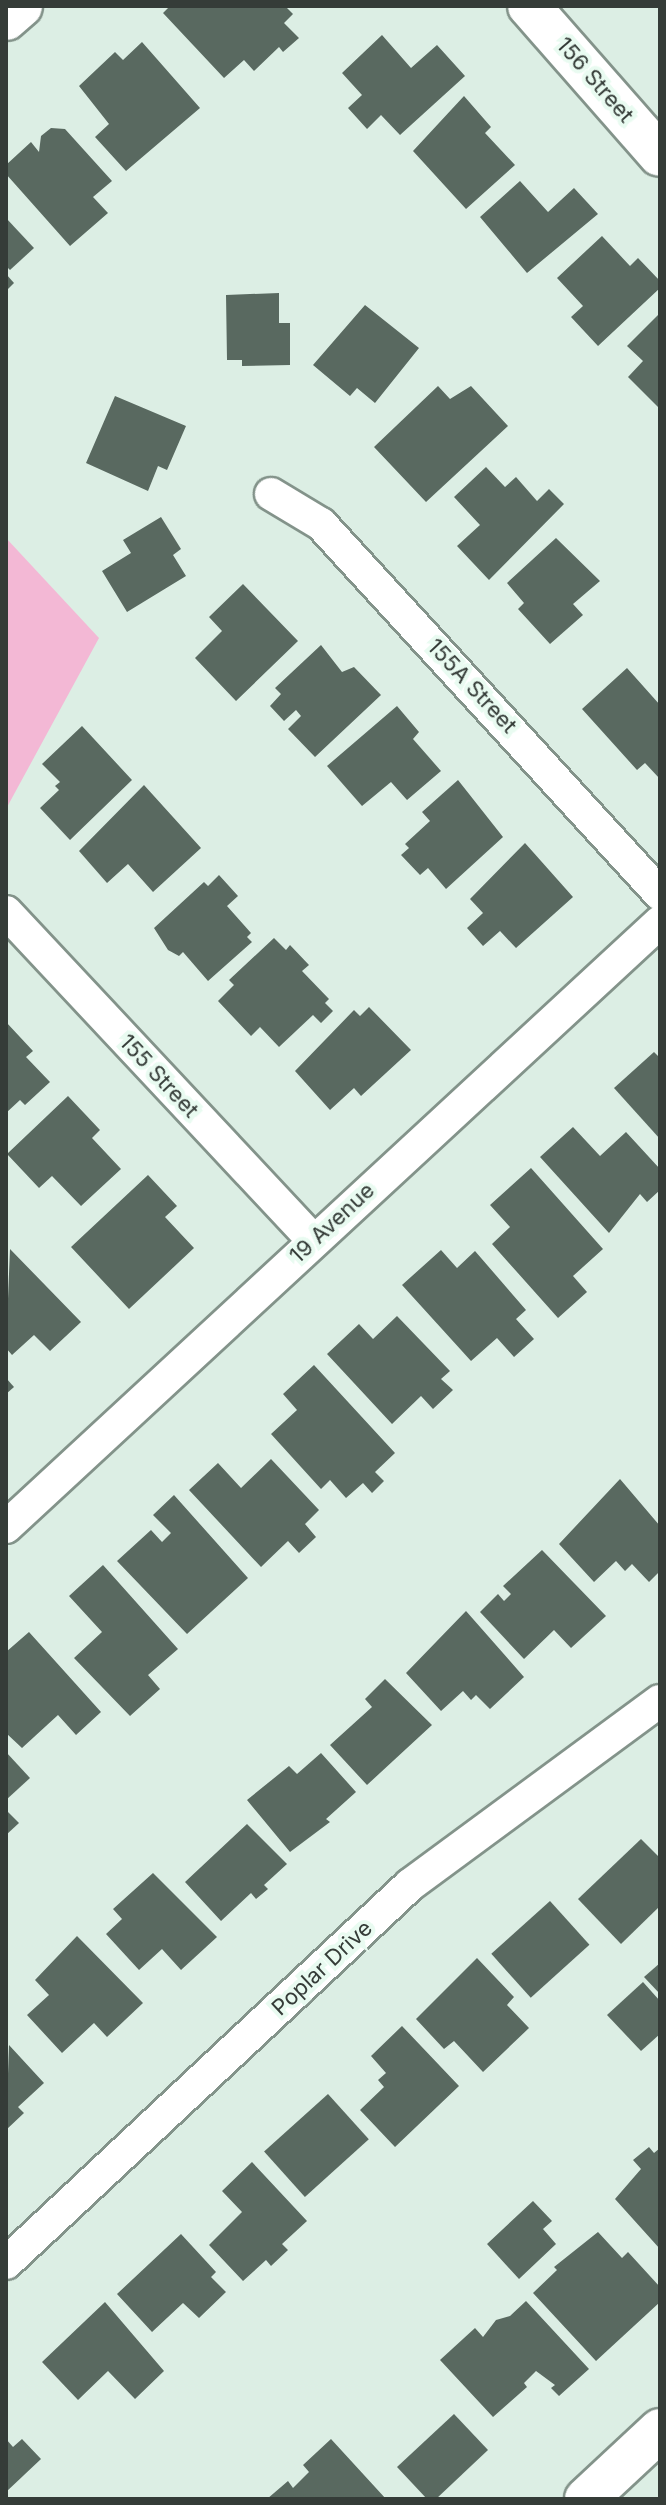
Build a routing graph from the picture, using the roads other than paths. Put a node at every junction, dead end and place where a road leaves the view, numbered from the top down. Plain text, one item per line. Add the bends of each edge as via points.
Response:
1 (21, 6) edge
2 (529, 6) edge
3 (6, 19) edge
4 (660, 155) edge
5 (271, 494) dead end
6 (660, 894) edge
7 (6, 912) edge
8 (660, 922) edge
9 (313, 1240) junction
10 (6, 1527) edge
11 (660, 1701) edge
12 (6, 2263) edge
13 (660, 2430) edge
14 (586, 2499) edge

1 - 3 street
2 - 4 street, 156 Street
5 - 6 street, 155A Street via 321,524
7 - 9 street, 155 Street
8 - 9 street, 19 Avenue
9 - 10 street, 19 Avenue
11 - 12 street, Poplar Drive via 410,1885
13 - 14 street

